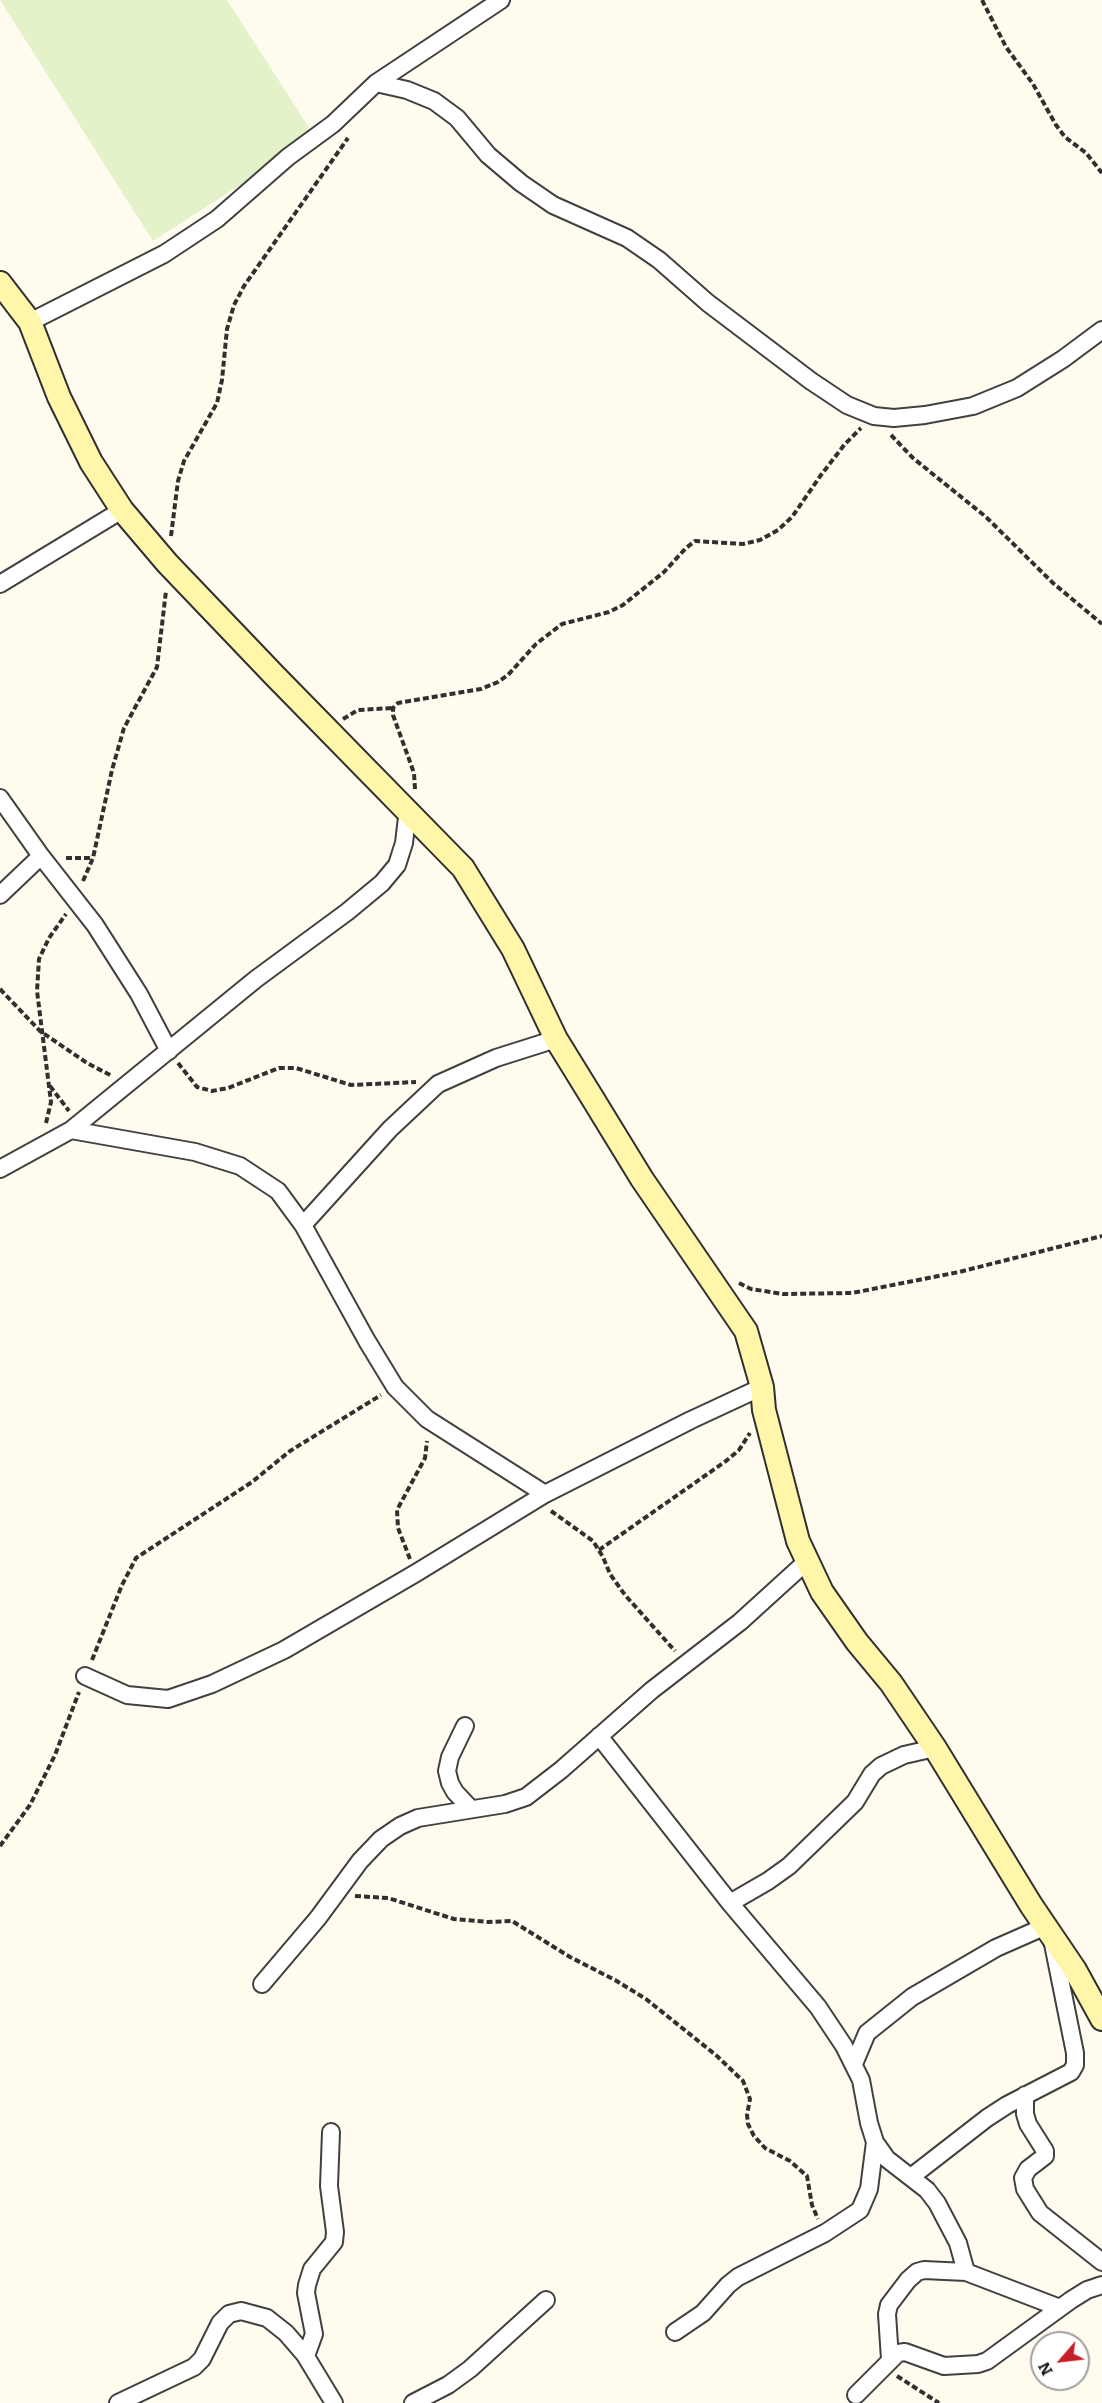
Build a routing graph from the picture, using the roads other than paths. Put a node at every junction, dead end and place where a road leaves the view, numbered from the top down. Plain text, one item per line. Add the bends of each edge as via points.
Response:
1 (501, 0) edge
2 (376, 83) junction
3 (0, 283) edge
4 (30, 322) junction
5 (1102, 330) edge
6 (122, 510) junction
7 (0, 584) edge
8 (0, 798) edge
9 (408, 809) junction
10 (41, 856) junction
11 (0, 895) edge
12 (556, 1039) junction
13 (169, 1051) junction
14 (75, 1127) junction
15 (0, 1169) edge
16 (303, 1225) junction
17 (762, 1387) junction
18 (539, 1497) junction
19 (807, 1562) junction
20 (85, 1676) road end
21 (465, 1726) dead end
22 (599, 1736) junction
23 (935, 1748) junction
24 (471, 1809) junction
25 (730, 1903) junction
26 (1048, 1930) junction
27 (262, 1984) dead end
28 (1102, 2019) edge
29 (854, 2064) junction
30 (1025, 2095) junction
31 (332, 2132) dead end
32 (875, 2142) junction
33 (911, 2177) junction
34 (1102, 2262) edge
35 (966, 2272) junction
36 (1102, 2285) edge
37 (546, 2300) dead end
38 (1060, 2308) junction
39 (675, 2332) dead end
40 (306, 2356) junction
41 (887, 2363) junction
42 (856, 2395) dead end
43 (118, 2403) edge
44 (334, 2403) edge
45 (413, 2403) edge

1 - 2 street
2 - 4 street via 217,219 164,254
2 - 5 street via 434,101 457,118 488,155 521,183 553,205 627,238 811,381 847,405 878,417 925,415 973,406 1017,388
3 - 4 street
4 - 6 street via 68,415 91,462
6 - 7 street
6 - 9 street via 167,563
8 - 10 street
9 - 12 street via 463,868 513,949
9 - 13 street via 397,865 382,882
10 - 11 street
10 - 13 street via 95,925
12 - 16 street via 496,1058 438,1084 390,1128
12 - 17 street via 642,1179 746,1331
13 - 14 street
14 - 15 street
14 - 16 street via 195,1152 240,1166 278,1191
16 - 18 street via 395,1387 427,1419
17 - 18 street
17 - 19 street via 764,1410
18 - 20 street via 284,1650 212,1684 168,1700 127,1695
19 - 22 street via 740,1622
19 - 23 street via 840,1619 891,1683
21 - 24 street via 447,1771 455,1792
22 - 24 street via 526,1797
22 - 25 street
23 - 25 street via 904,1755 881,1766 855,1802 789,1866
23 - 26 street
24 - 27 street via 418,1818 381,1839
25 - 29 street via 818,2007
26 - 28 street via 1076,1970
26 - 29 street via 996,1948 912,1997 867,2033
26 - 30 street via 1069,2020 1075,2066 1062,2078
29 - 32 street
30 - 33 street via 987,2118
30 - 34 street via 1028,2124 1041,2141 1045,2156 1028,2169 1023,2180 1025,2189 1040,2213
31 - 40 street via 329,2186 334,2242 312,2269 307,2285 314,2334
32 - 33 street via 886,2159
32 - 39 street via 869,2189 860,2210 825,2233 738,2277 703,2313
33 - 35 street via 937,2203 958,2243
35 - 38 street
35 - 41 street via 924,2270 908,2280 888,2305
36 - 38 street
37 - 45 street via 470,2368
38 - 41 street via 978,2364 944,2366 905,2352
40 - 43 street via 267,2318 241,2311 229,2314 220,2323 194,2367
40 - 44 street
41 - 42 street

